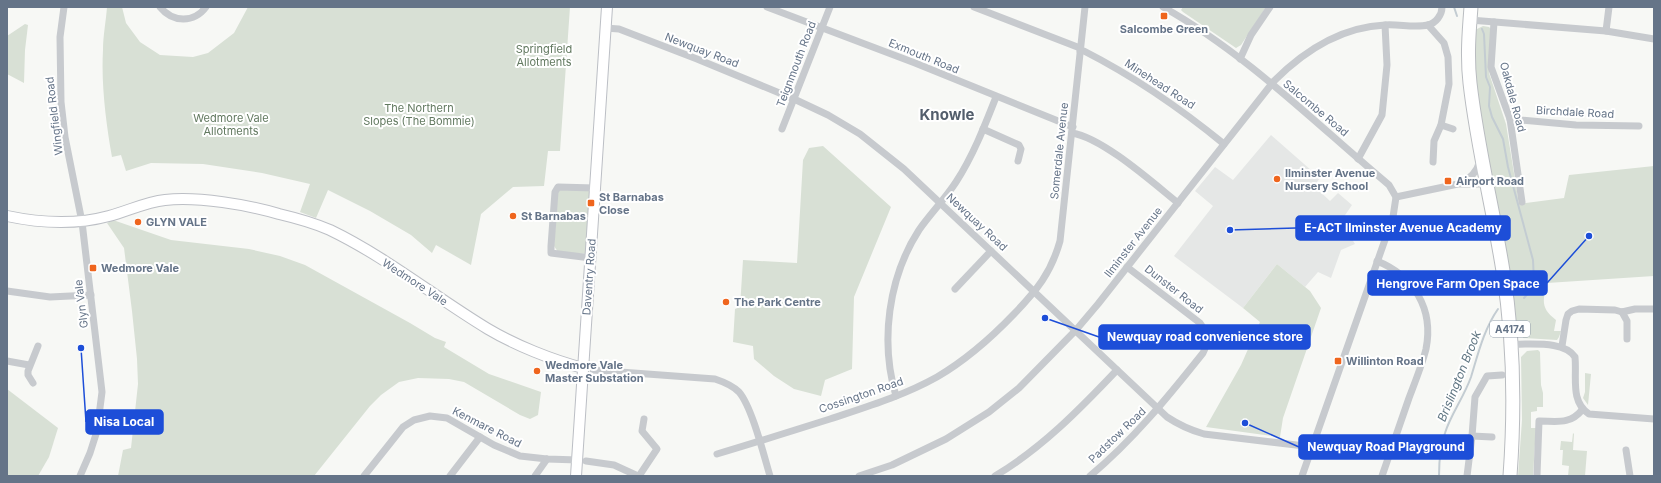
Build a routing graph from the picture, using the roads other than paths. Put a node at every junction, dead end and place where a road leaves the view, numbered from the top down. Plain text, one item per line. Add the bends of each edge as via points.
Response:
1 (64, 7) edge
2 (160, 7) edge
3 (206, 7) edge
4 (607, 7) edge
5 (767, 7) edge
6 (830, 7) edge
7 (974, 7) edge
8 (1085, 7) edge
9 (1164, 7) edge
10 (1270, 7) edge
11 (1442, 7) edge
12 (1609, 7) edge
13 (1470, 13) edge
14 (1494, 22) junction
15 (1385, 25) junction
16 (1428, 25) junction
17 (605, 28) junction
18 (822, 28) junction
19 (1606, 31) junction
20 (1654, 39) edge
21 (1080, 50) junction
22 (1240, 59) junction
23 (1271, 85) junction
24 (996, 97) junction
25 (794, 98) junction
26 (1510, 119) junction
27 (1442, 125) junction
28 (1639, 126) dead end
29 (782, 129) dead end
30 (983, 129) junction
31 (1453, 129) dead end
32 (1072, 130) junction
33 (1224, 144) junction
34 (1481, 157) junction
35 (1358, 158) junction
36 (1018, 161) dead end
37 (1433, 162) dead end
38 (1458, 184) junction
39 (1486, 184) junction
40 (595, 188) junction
41 (1396, 197) junction
42 (1522, 202) dead end
43 (1178, 203) junction
44 (941, 204) junction
45 (7, 216) edge
46 (82, 222) junction
47 (991, 250) junction
48 (591, 258) junction
49 (1377, 261) junction
50 (1127, 267) junction
51 (955, 289) dead end
52 (7, 292) edge
53 (1035, 292) junction
54 (91, 295) junction
55 (1654, 309) edge
56 (1622, 312) junction
57 (1076, 330) junction
58 (1627, 339) dead end
59 (1512, 344) junction
60 (38, 346) dead end
61 (1562, 346) junction
62 (7, 361) edge
63 (29, 365) junction
64 (588, 369) junction
65 (1117, 370) junction
66 (1502, 375) dead end
67 (33, 383) dead end
68 (896, 396) junction
69 (1159, 409) junction
70 (1582, 410) junction
71 (644, 419) dead end
72 (1654, 419) edge
73 (1472, 436) junction
74 (480, 437) junction
75 (1492, 437) dead end
76 (759, 441) junction
77 (1313, 447) junction
78 (1626, 450) dead end
79 (717, 454) dead end
80 (547, 460) junction
81 (582, 461) junction
82 (1538, 475) edge
83 (80, 476) edge
84 (364, 476) edge
85 (450, 476) edge
86 (535, 476) edge
87 (576, 476) edge
88 (639, 476) edge
89 (770, 476) edge
90 (860, 476) edge
91 (995, 476) edge
92 (1090, 476) edge
93 (1302, 476) edge
94 (1382, 476) edge
95 (1467, 476) edge
96 (1510, 476) edge
97 (1630, 476) edge

1 - 46 street, Wingfield Road via 60,37 61,102
2 - 3 street via 170,17 181,20 196,16
4 - 17 street, Daventry Road
5 - 18 street, Exmouth Road
6 - 18 street, Teignmouth Road
7 - 21 street, Minehead Road
8 - 21 street, Somerdale Avenue
9 - 22 street, Salcombe Road
10 - 22 street via 1251,35
11 - 16 street via 1442,12
12 - 19 street
13 - 14 street
13 - 34 highway, A4174 via 1470,82
14 - 19 street
14 - 26 street, Oakdale Road via 1491,67
15 - 16 street, Ilminster Avenue
15 - 23 street, Ilminster Avenue via 1365,27 1321,43 1296,59
15 - 35 street via 1387,65 1382,115
16 - 27 street via 1444,43 1448,57 1449,84
17 - 25 street, Newquay Road via 619,29
17 - 40 street, Daventry Road
18 - 24 street, Exmouth Road
18 - 25 street, Teignmouth Road
19 - 20 street
21 - 32 street, Somerdale Avenue
21 - 33 street, Minehead Road via 1146,86
22 - 23 street, Salcombe Road
23 - 33 street, Ilminster Avenue
23 - 35 street, Salcombe Road
24 - 30 street
24 - 32 street, Exmouth Road
25 - 29 street, Teignmouth Road
25 - 44 street, Newquay Road via 860,134 889,156
26 - 28 street, Birchdale Road via 1576,125
26 - 42 street, Oakdale Road
27 - 31 street
27 - 37 street via 1434,141
30 - 36 street via 1019,144 1021,149
30 - 44 street via 957,181
32 - 43 street, Exmouth Road via 1118,157
32 - 53 street, Somerdale Avenue via 1060,241 1051,266
33 - 43 street, Ilminster Avenue
34 - 38 street via 1477,170 1468,180
34 - 39 highway, A4174
35 - 41 street, Salcombe Road via 1389,185
38 - 39 street
38 - 41 street
39 - 59 highway, A4174 via 1503,270
40 - 48 street, Daventry Road
40 - 48 street via 558,187 551,246 551,253
41 - 49 street via 1393,217
43 - 50 street, Ilminster Avenue
44 - 47 street, Newquay Road
44 - 68 street via 914,238 893,291 888,350
45 - 46 street, Wedmore Vale
46 - 54 street, Glyn Vale
46 - 64 street, Wedmore Vale via 147,204 176,199 249,207 281,214 328,230 357,245 502,336 522,346
47 - 51 street
47 - 53 street, Newquay Road
48 - 64 street, Daventry Road
49 - 77 street
49 - 94 street via 1400,273 1414,288 1423,304 1428,326 1423,359
50 - 57 street, Ilminster Avenue
50 - 69 street, Dunster Road via 1200,323 1208,338 1203,353
52 - 54 street via 50,298
53 - 57 street, Newquay Road
53 - 68 street, Cossington Road via 1002,327 971,354 937,376
54 - 83 street, Glyn Vale via 102,392 97,431
55 - 56 street
56 - 58 street via 1627,321
56 - 61 street via 1572,311 1566,320
57 - 65 street, Newquay Road
57 - 90 street, Ilminster Avenue via 1019,388 963,430 914,456
59 - 61 street
59 - 96 highway, A4174 via 1513,434
60 - 63 street
61 - 70 street via 1575,357 1576,395
62 - 63 street
63 - 67 street via 28,374
64 - 76 street via 715,379 725,382 744,398
64 - 81 street, Daventry Road
65 - 69 street, Newquay Road
65 - 91 street via 1044,442
66 - 73 street via 1487,376 1475,397
68 - 76 street, Cossington Road
69 - 77 street, Newquay Road via 1177,424 1204,434
69 - 92 street, Padstow Road
70 - 72 street via 1594,415
70 - 82 street via 1569,420 1539,421
71 - 88 street via 642,431 657,449
73 - 75 street
73 - 95 street
74 - 80 street, Kenmare Road via 517,455
74 - 84 street, Kenmare Road via 443,416 417,419 401,429
74 - 85 street
76 - 79 street, Cossington Road
76 - 89 street
77 - 93 street
78 - 97 street
80 - 81 street, Kenmare Road
80 - 86 street
81 - 87 street, Daventry Road
81 - 88 street, Kenmare Road via 614,464

